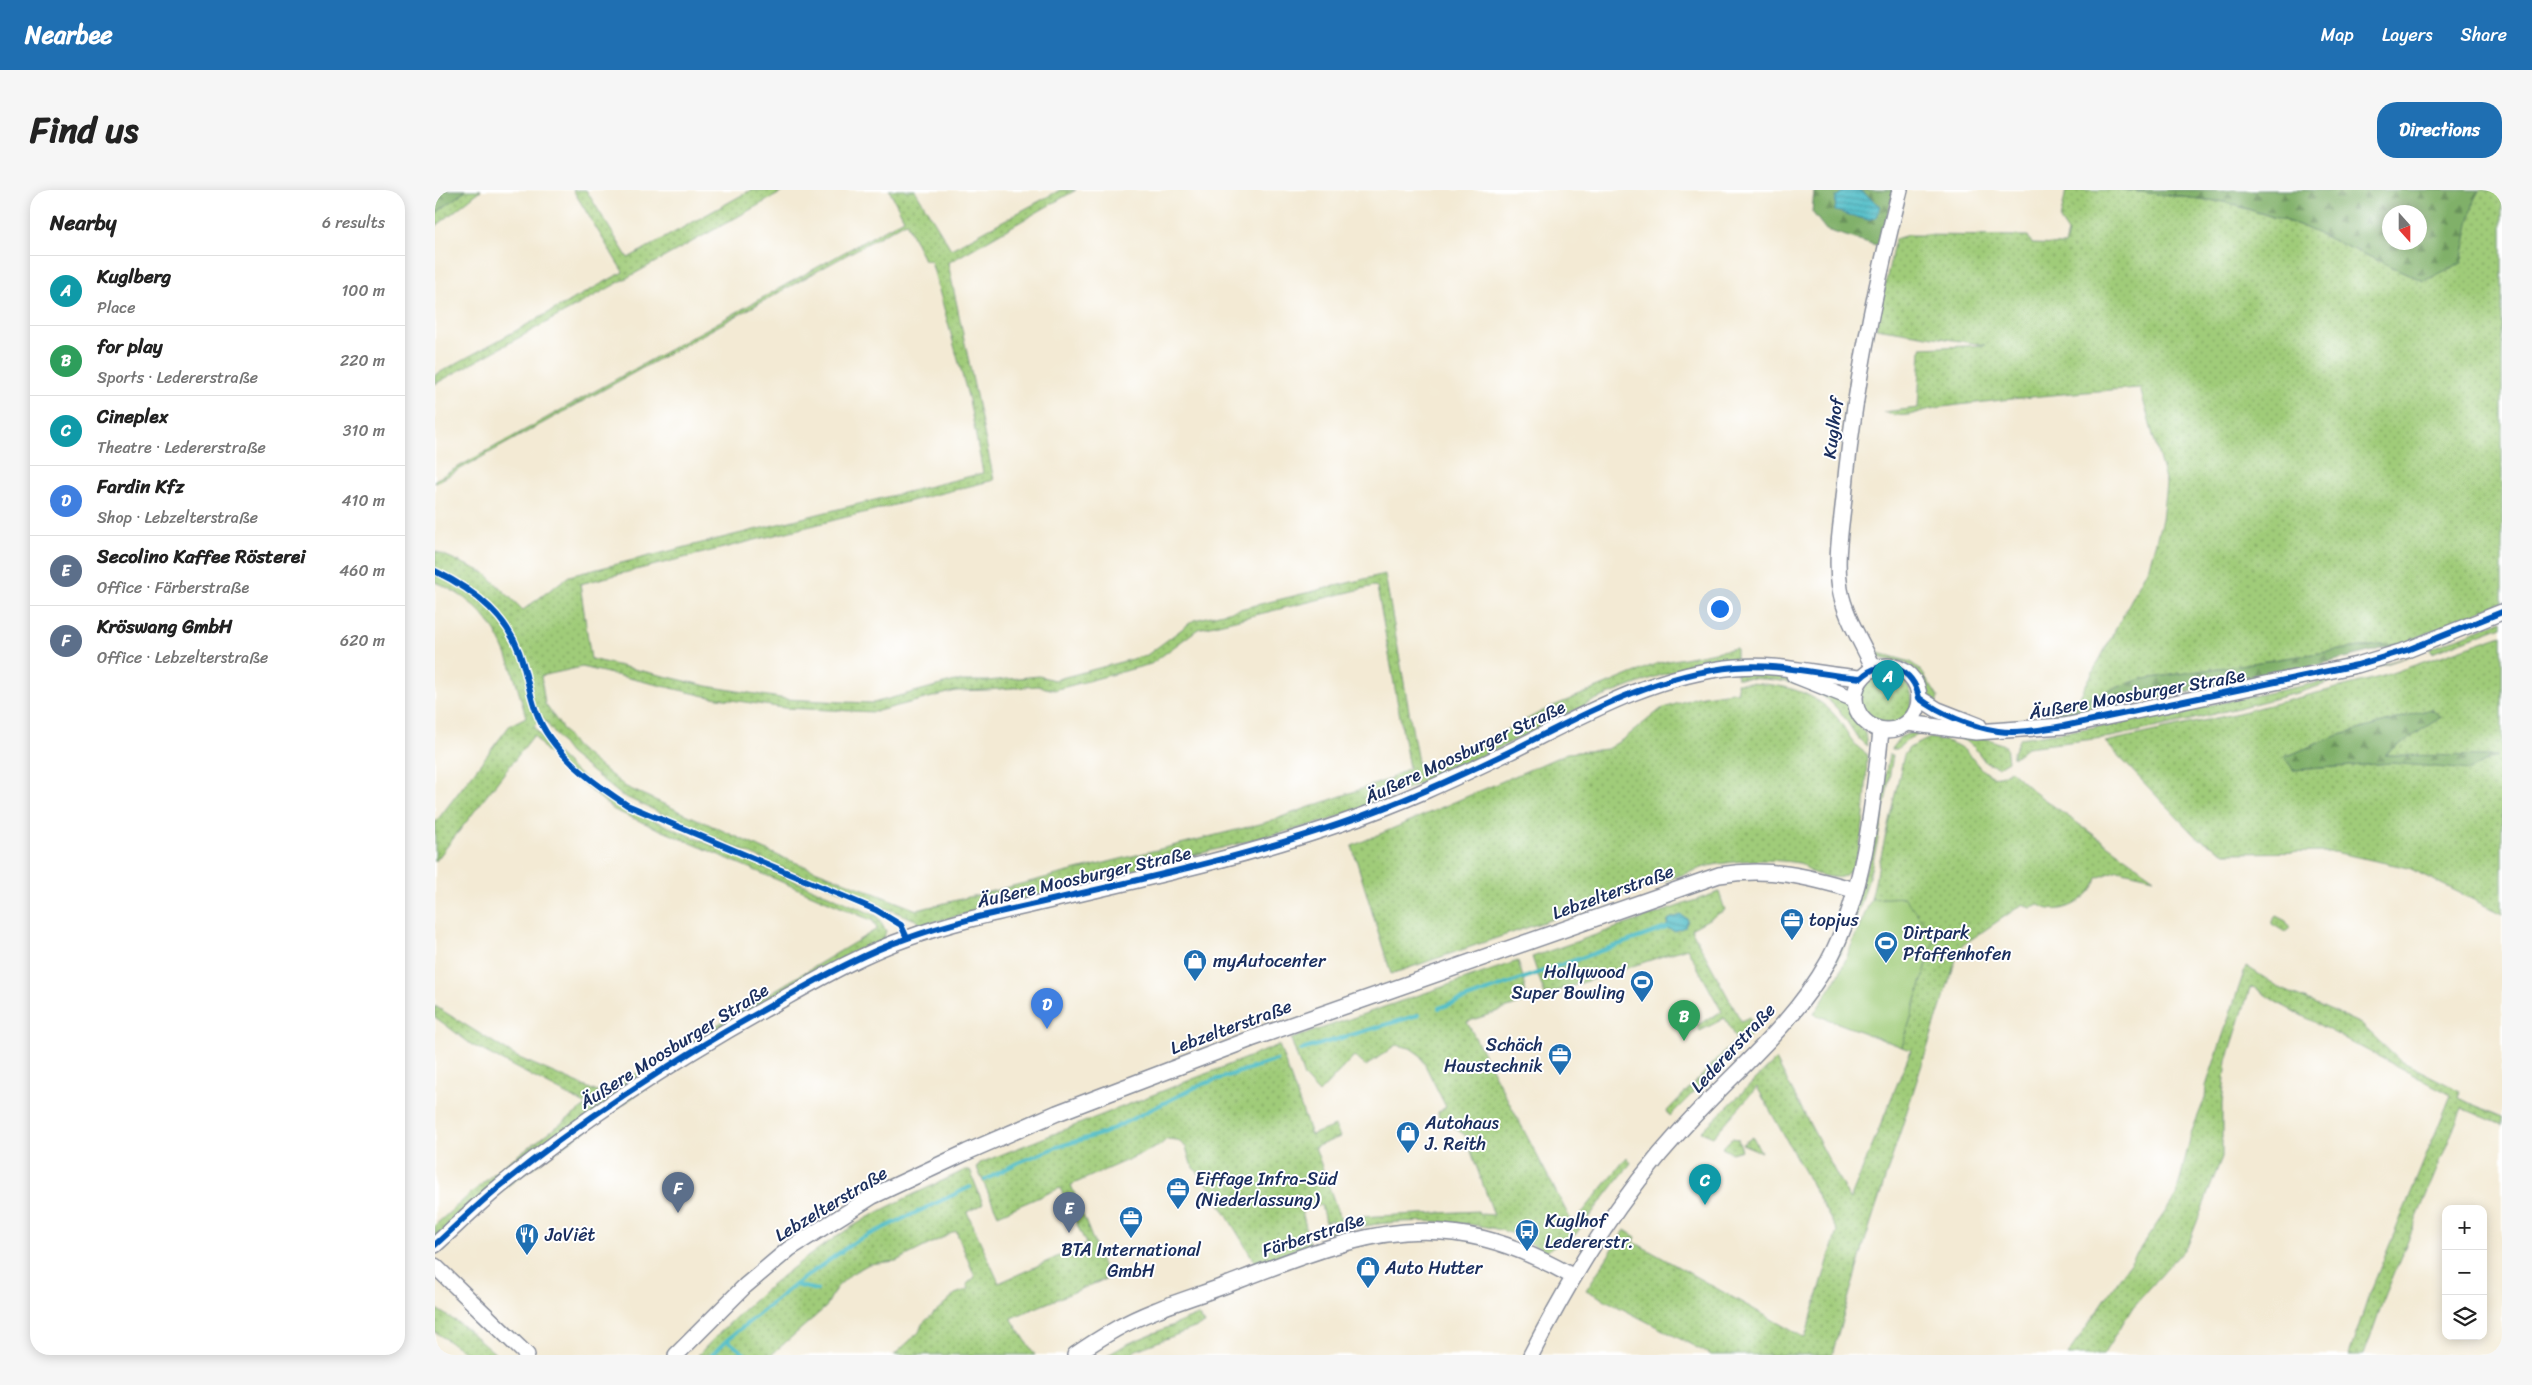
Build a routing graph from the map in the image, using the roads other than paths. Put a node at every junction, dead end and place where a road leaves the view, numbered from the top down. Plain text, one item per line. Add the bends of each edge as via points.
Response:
1 (1900, 190) edge
2 (2502, 612) edge
3 (1874, 668) junction
4 (1784, 669) junction
5 (1861, 678) junction
6 (1919, 698) junction
7 (1854, 699) junction
8 (1908, 723) junction
9 (1881, 731) junction
10 (1997, 731) junction
11 (1854, 890) junction
12 (435, 1245) edge
13 (435, 1266) edge
14 (1572, 1276) junction
15 (527, 1355) edge
16 (676, 1355) edge
17 (1075, 1355) edge
18 (1531, 1355) edge

1 - 3 street, Kuglhof via 1862,359 1849,444 1839,559 1840,587 1845,606
2 - 10 street, Äußere Moosburger Straße via 2407,650 2357,665 2064,726
3 - 5 street
3 - 6 street via 1891,666 1908,674 1918,689
4 - 5 street, Äußere Moosburger Straße via 1806,669
4 - 7 street, Äußere Moosburger Straße
4 - 12 street, Äußere Moosburger Straße via 1737,667 1698,672 1652,685 1586,713 1459,776 1343,823 1203,864 907,938 837,969 719,1034 579,1128 498,1188
5 - 7 street
6 - 8 street via 1918,707
6 - 10 street, Äußere Moosburger Straße via 1938,710
7 - 9 street via 1862,720
8 - 9 street, Äußere Moosburger Straße via 1897,730
8 - 10 street, Äußere Moosburger Straße via 1967,731
9 - 11 street, Ledererstraße via 1862,862
11 - 14 street, Ledererstraße via 1828,961 1796,1009 1659,1155 1612,1216
11 - 16 street, Lebzelterstraße via 1799,874 1765,870 1719,875 1280,1028 1057,1113 873,1196 823,1227 789,1249 745,1286
13 - 15 street
14 - 17 street, Färberstraße via 1521,1250 1473,1235 1427,1230 1383,1233 1354,1239 1138,1319 1117,1328
14 - 18 street, Ledererstraße

